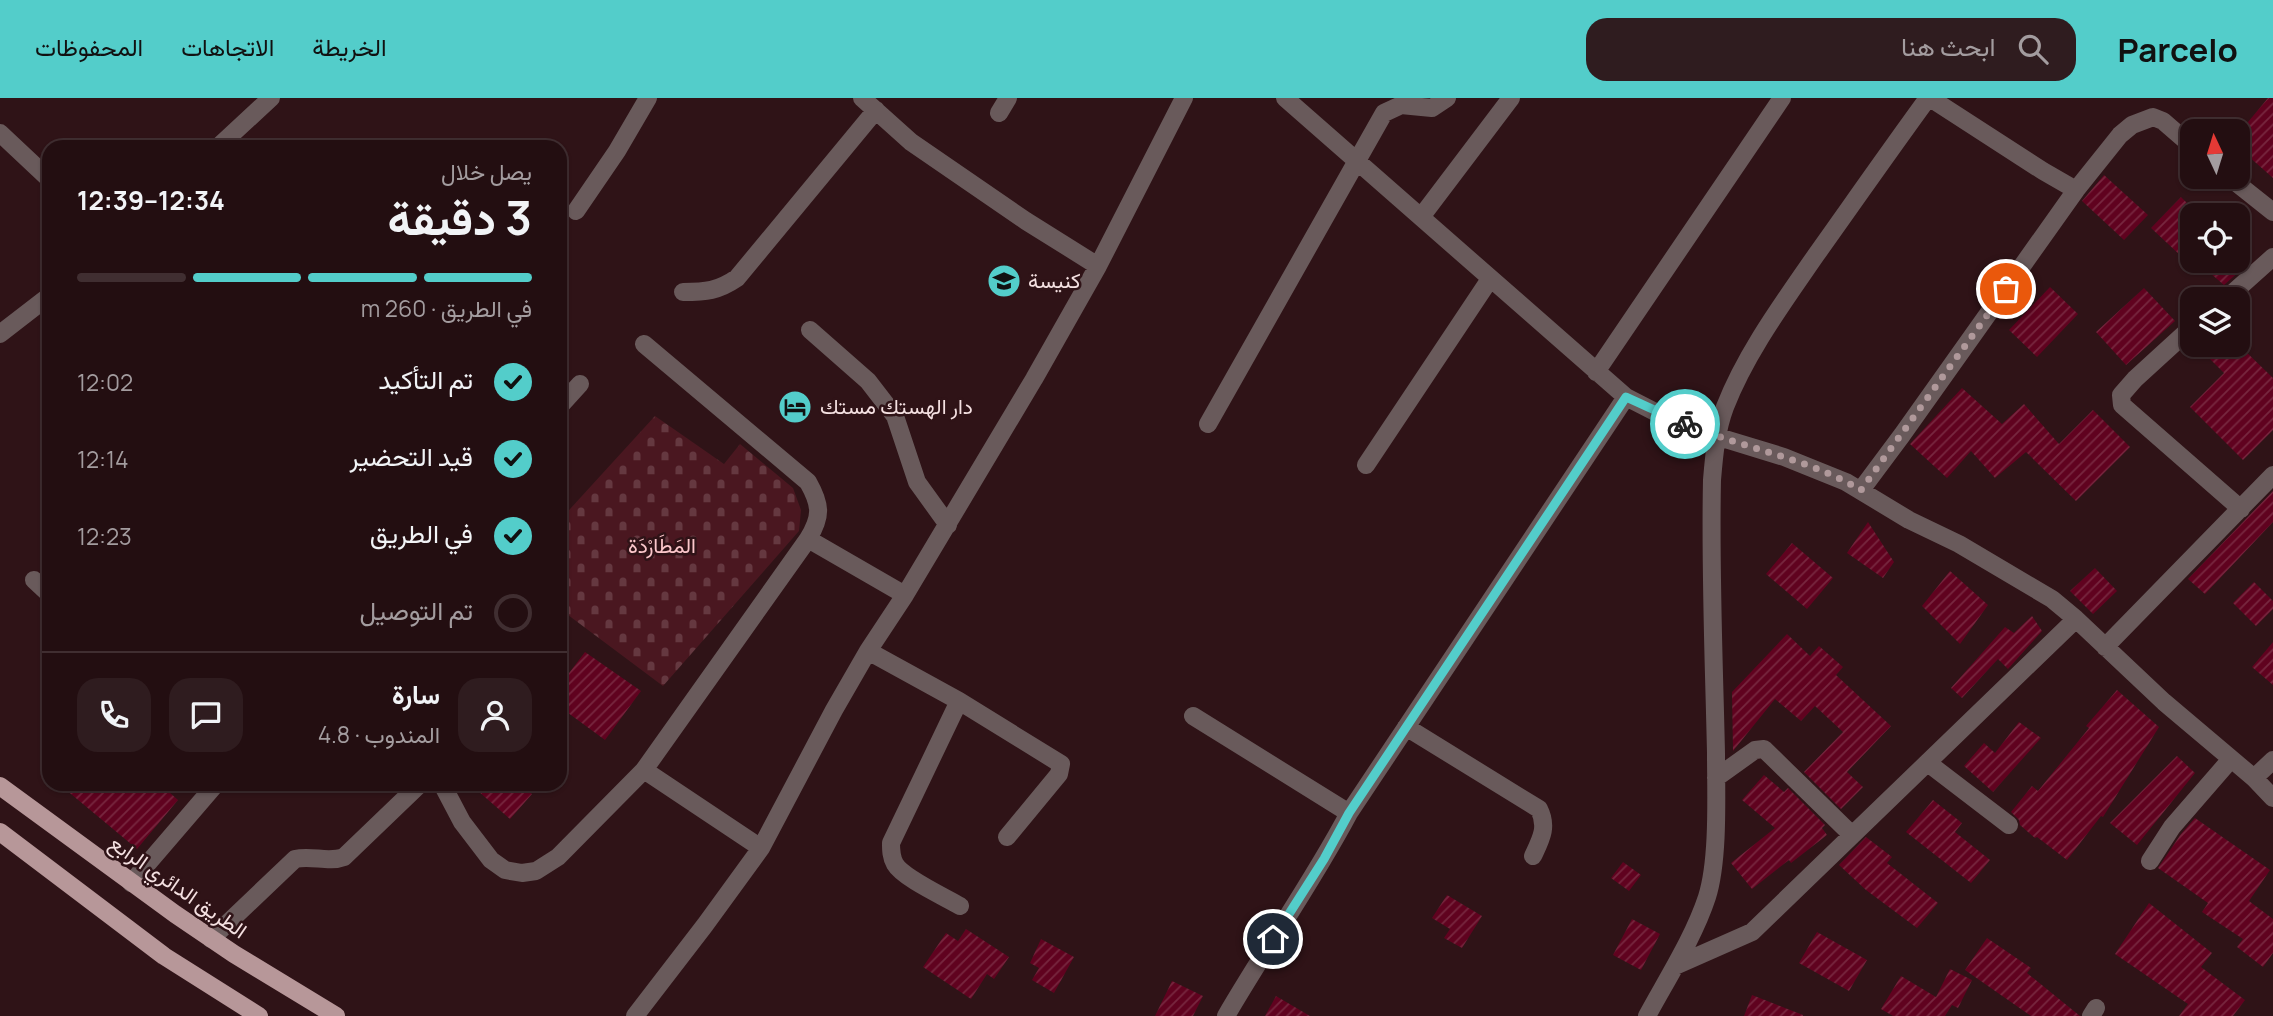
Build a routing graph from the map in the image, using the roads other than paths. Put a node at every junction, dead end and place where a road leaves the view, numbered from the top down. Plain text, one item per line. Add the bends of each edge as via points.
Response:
1 (271, 98) edge
2 (648, 98) edge
3 (1184, 98) edge
4 (1286, 98) edge
5 (1447, 98) edge
6 (1511, 98) edge
7 (1782, 98) edge
8 (1929, 98) edge
9 (869, 104) edge
10 (2180, 136) edge
11 (2, 139) edge
12 (226, 140) edge
13 (1358, 160) junction
14 (42, 173) edge
15 (2244, 189) edge
16 (2076, 190) junction
17 (576, 211) dead end
18 (2273, 212) edge
19 (1421, 217) junction
20 (2273, 257) edge
21 (1098, 266) junction
22 (1490, 279) junction
23 (2239, 287) edge
24 (683, 292) dead end
25 (42, 301) edge
26 (2, 330) edge
27 (810, 330) dead end
28 (2180, 338) edge
29 (644, 344) dead end
30 (1596, 372) junction
31 (580, 384) dead end
32 (1626, 397) junction
33 (567, 398) edge
34 (1208, 424) dead end
35 (1716, 437) junction
36 (1366, 466) dead end
37 (2273, 475) edge
38 (1861, 490) junction
39 (2241, 509) junction
40 (948, 525) junction
41 (808, 540) junction
42 (34, 580) dead end
43 (42, 587) edge
44 (905, 595) junction
45 (2076, 619) junction
46 (2105, 647) junction
47 (868, 651) junction
48 (959, 701) junction
49 (1193, 716) dead end
50 (1406, 727) junction
51 (2231, 759) junction
52 (2273, 760) edge
53 (1927, 763) junction
54 (644, 770) junction
55 (1716, 778) junction
56 (2254, 778) junction
57 (0, 786) edge
58 (210, 791) edge
59 (413, 791) edge
60 (446, 791) edge
61 (2273, 798) edge
62 (1349, 813) junction
63 (2009, 825) dead end
64 (0, 832) edge
65 (1853, 835) junction
66 (1007, 837) dead end
67 (761, 848) junction
68 (1533, 856) dead end
69 (2150, 861) dead end
70 (131, 883) junction
71 (960, 906) dead end
72 (211, 939) junction
73 (1675, 966) junction
74 (259, 1016) edge
75 (336, 1016) edge
76 (635, 1016) edge
77 (1226, 1016) edge
78 (1647, 1016) edge

1 - 12 street
2 - 17 street
3 - 21 street
4 - 13 street
5 - 13 street via 1432,108 1401,106 1384,113
6 - 19 street
7 - 30 street
8 - 16 street
8 - 35 street via 1874,170 1767,330 1736,383
9 - 21 street via 911,142
9 - 24 street via 737,278 705,292
10 - 16 street via 2163,121 2143,120 2120,135
11 - 14 street
13 - 19 street
13 - 34 street
15 - 18 street
16 - 38 street
19 - 22 street
20 - 23 street
21 - 40 street
22 - 30 street
22 - 36 street
25 - 26 street
27 - 40 street via 868,381 895,416 917,482
28 - 39 street via 2121,395 2122,405
29 - 41 street via 808,482 818,500 818,523
30 - 32 street
31 - 33 street
32 - 35 street
32 - 50 street
35 - 38 street via 1784,457
35 - 55 street via 1711,539
37 - 39 street
38 - 45 street via 2052,599
39 - 46 street
40 - 44 street
41 - 44 street
41 - 54 street
42 - 43 street
44 - 47 street
45 - 46 street
45 - 53 street
46 - 51 street
47 - 48 street
47 - 67 street
48 - 66 street via 1061,764 1059,774
48 - 71 street via 891,843 891,853 902,873
49 - 62 street
50 - 62 street
50 - 68 street via 1538,809 1544,818 1544,835
51 - 56 street
51 - 69 street via 2172,827
52 - 56 street
53 - 63 street
53 - 65 street
54 - 60 street via 558,858 536,871 522,873 505,870 491,860
54 - 67 street
55 - 65 street via 1755,750 1764,749
55 - 73 street via 1714,855 1707,897
56 - 61 street
57 - 70 main road, الطريق الدائري الرابع
58 - 70 street
59 - 72 street via 344,857 295,859
62 - 77 street
64 - 74 main road via 164,956
65 - 73 street via 1752,932
67 - 76 street
70 - 72 main road, الطريق الدائري الرابع
72 - 75 main road, الطريق الدائري الرابع
73 - 78 street

